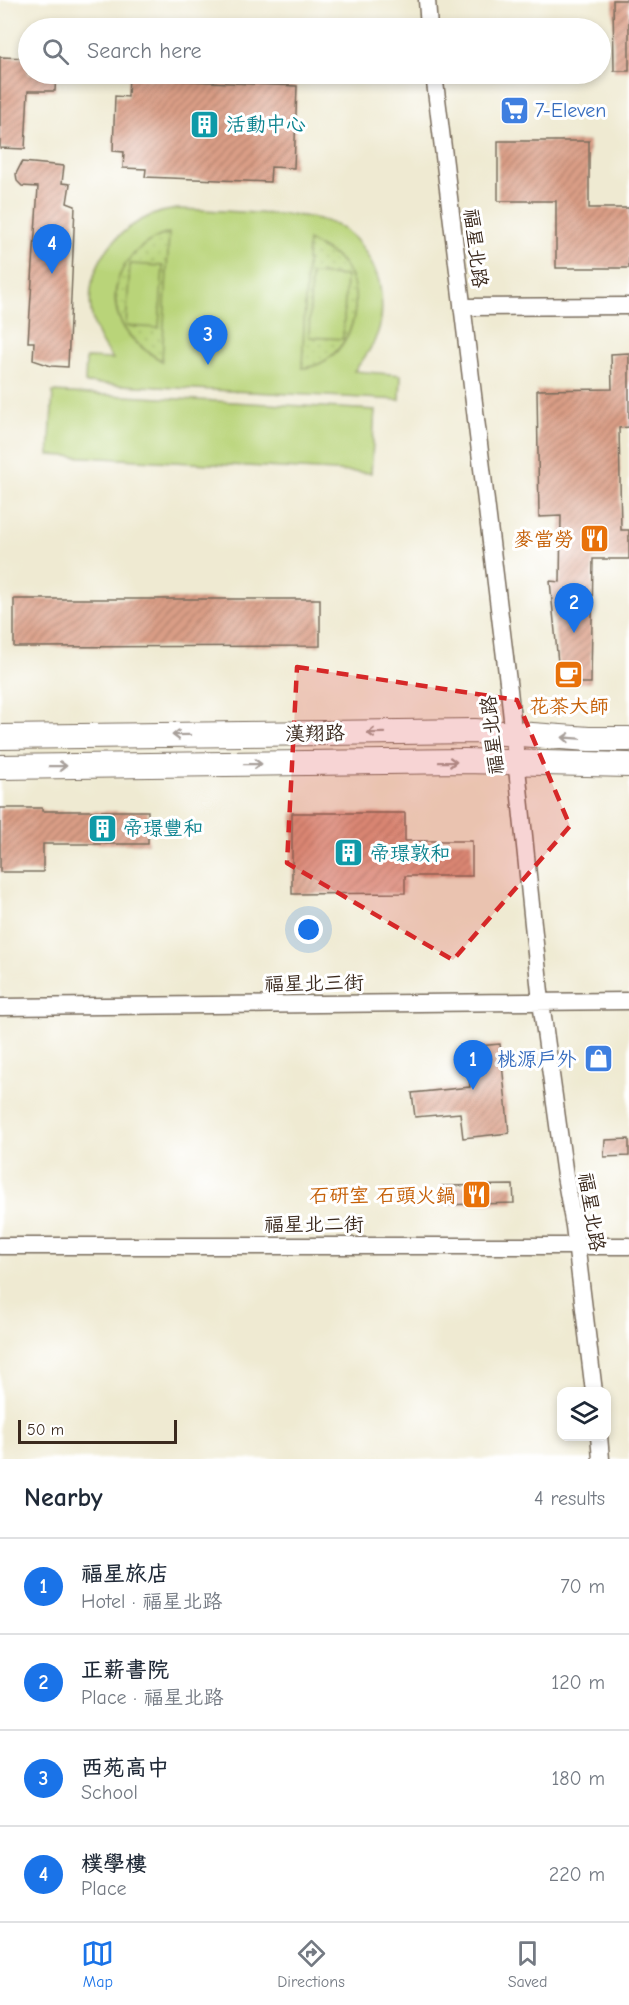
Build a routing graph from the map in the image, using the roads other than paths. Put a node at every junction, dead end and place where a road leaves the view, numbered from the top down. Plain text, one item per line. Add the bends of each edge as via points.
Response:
1 (427, 0) edge
2 (428, 18) edge
3 (435, 84) edge
4 (629, 306) edge
5 (462, 308) junction
6 (513, 733) junction
7 (0, 737) edge
8 (629, 739) edge
9 (516, 764) junction
10 (629, 765) edge
11 (0, 767) edge
12 (629, 1001) edge
13 (541, 1002) junction
14 (0, 1007) edge
15 (0, 1246) edge
16 (576, 1246) junction
17 (629, 1246) edge
18 (593, 1387) edge
19 (600, 1441) edge
20 (602, 1459) edge

1 - 2 street
3 - 5 street, 福星北路
4 - 5 street
5 - 6 street, 福星北路
6 -> 7 street, 漢翔路
8 -> 6 street, 漢翔路
6 - 9 street, 福星北路
9 - 10 street, 漢翔路
11 -> 9 street, 漢翔路 via 464,761
9 - 13 street, 福星北路
12 - 13 street, 福星北三街
13 - 14 street, 福星北三街
13 - 16 street, 福星北路
15 - 16 street, 福星北二街
16 - 17 street, 福星北二街
16 - 18 street, 福星北路
19 - 20 street

